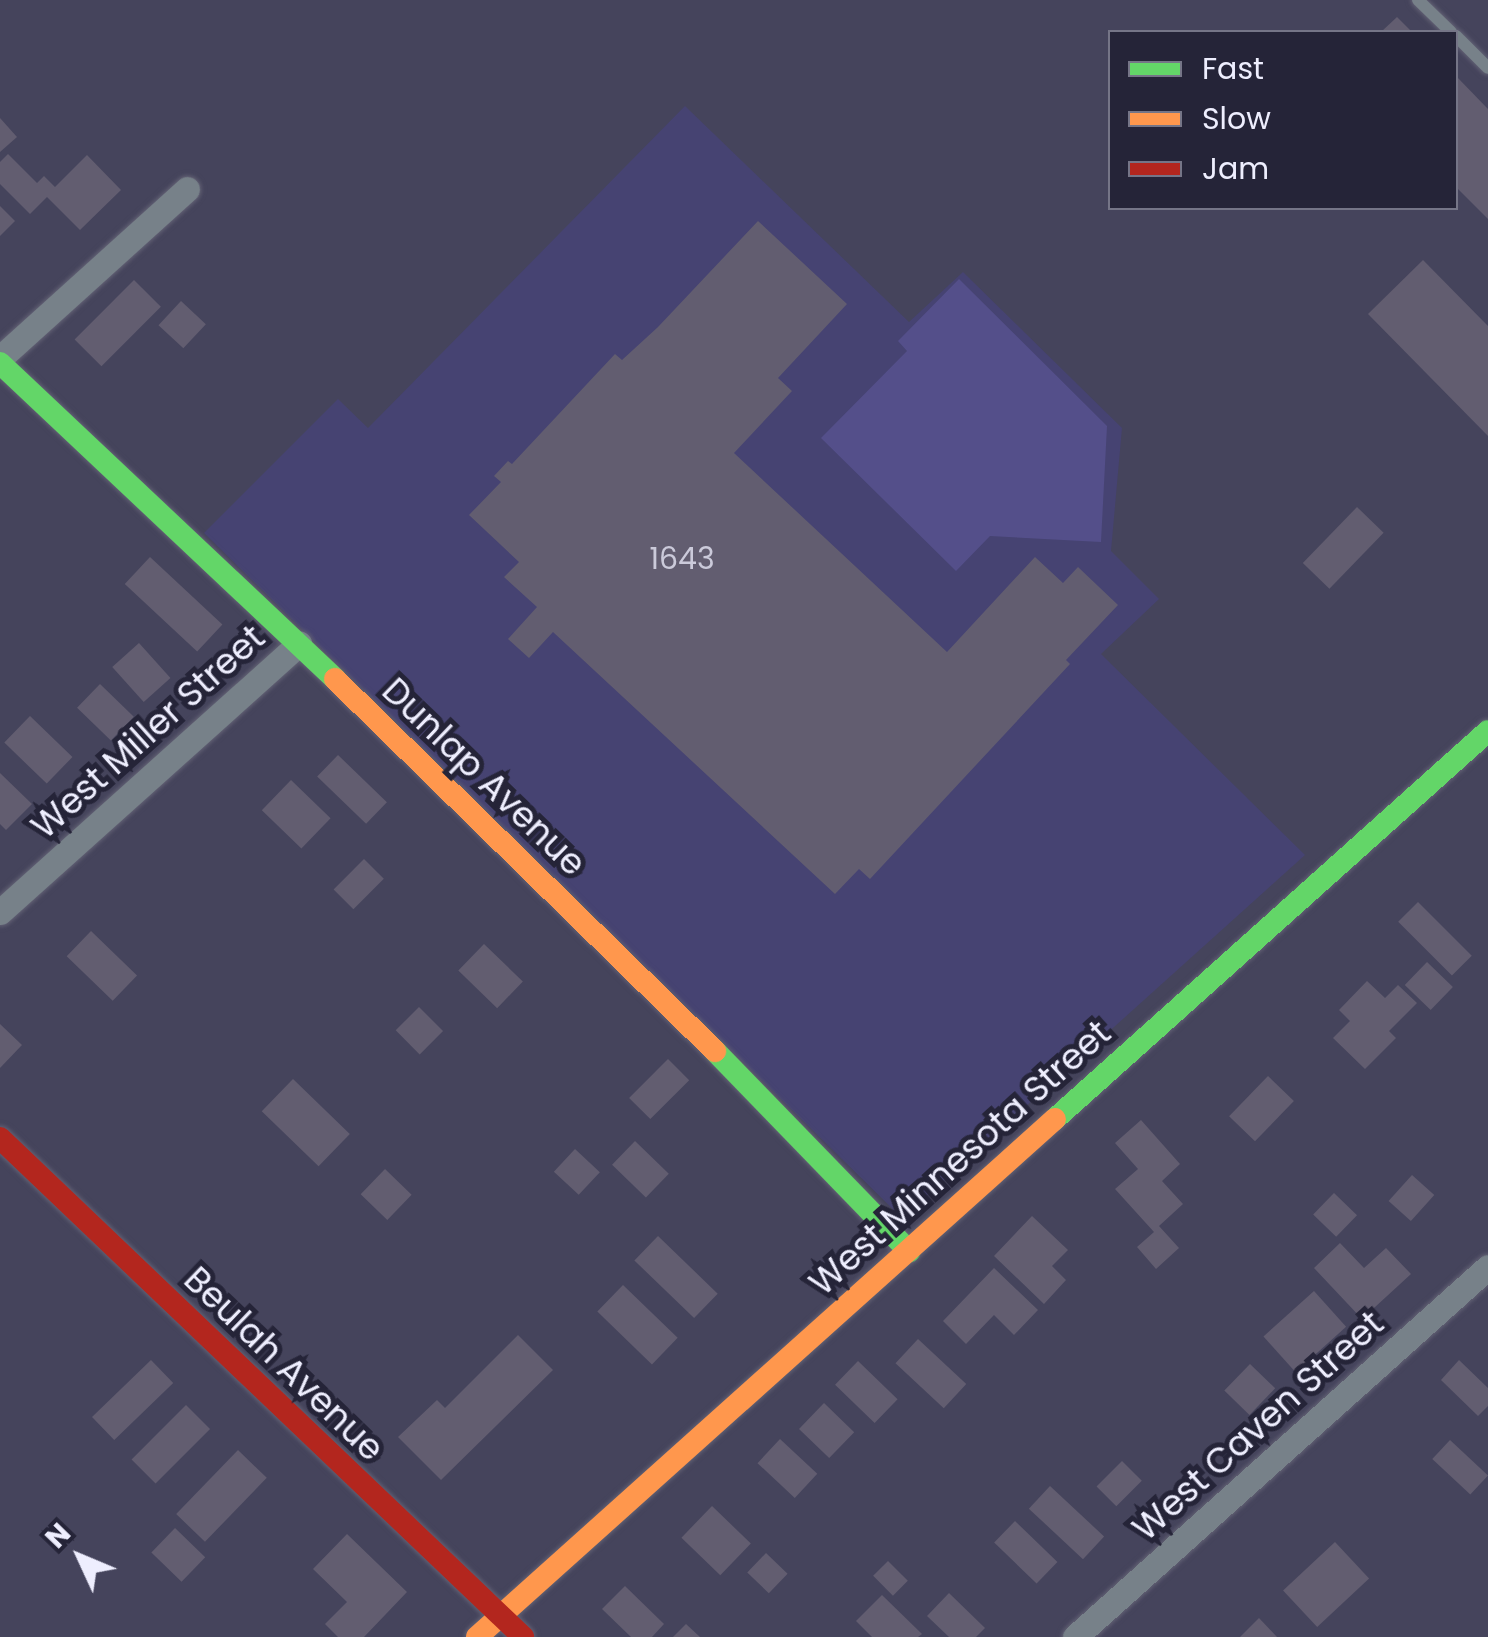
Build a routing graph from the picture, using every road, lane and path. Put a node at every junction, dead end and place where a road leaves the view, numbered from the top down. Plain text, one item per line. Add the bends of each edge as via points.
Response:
1 (1418, 0) edge
2 (1450, 30) edge
3 (1458, 38) edge
4 (1488, 68) edge
5 (186, 188) dead end
6 (0, 361) edge
7 (299, 644) junction
8 (1488, 731) edge
9 (0, 912) edge
10 (0, 1138) edge
11 (909, 1251) junction
12 (1488, 1267) edge
13 (501, 1616) junction
14 (477, 1637) edge
15 (523, 1637) edge
16 (1075, 1637) edge

1 - 2 lane
3 - 4 lane
5 - 6 street
6 - 7 street, Dunlap Avenue
7 - 9 street, West Miller Street
7 - 11 street, Dunlap Avenue via 808,1143
8 - 11 street, West Minnesota Street
10 - 13 street, Beulah Avenue
11 - 13 street, West Minnesota Street
12 - 16 street, West Caven Street
13 - 14 street, West Minnesota Street
13 - 15 street, Beulah Avenue

